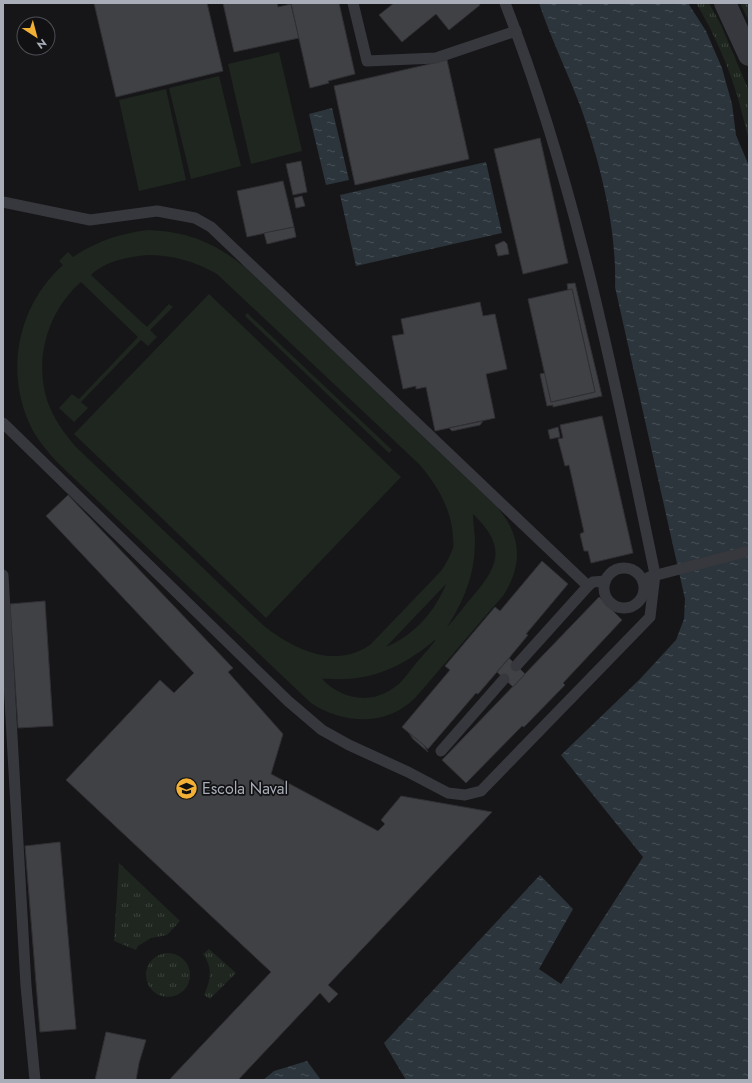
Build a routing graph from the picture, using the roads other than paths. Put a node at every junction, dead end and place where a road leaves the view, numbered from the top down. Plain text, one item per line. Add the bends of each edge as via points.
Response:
1 (353, 3) edge
2 (505, 3) edge
3 (725, 3) edge
4 (516, 31) junction
5 (749, 55) edge
6 (3, 202) edge
7 (3, 423) edge
8 (749, 551) edge
9 (655, 574) junction
10 (3, 575) edge
11 (641, 579) junction
12 (605, 581) junction
13 (588, 586) junction
14 (516, 666) dead end
15 (504, 680) dead end
16 (441, 751) dead end
17 (35, 1080) edge

1 - 4 lane via 367,62 436,58
2 - 4 lane
3 - 5 street
4 - 9 lane via 568,192 599,314
6 - 13 lane via 90,220 157,211 195,218 211,227
7 - 9 lane via 322,730 448,793 465,795 481,791 650,617
8 - 9 lane
9 - 11 lane
10 - 17 lane via 26,986
11 - 12 lane via 638,574 626,569 613,572
11 - 12 lane via 641,598 631,607 625,608 618,608 608,600 604,588
12 - 13 lane via 593,582
13 - 14 lane
15 - 16 lane

